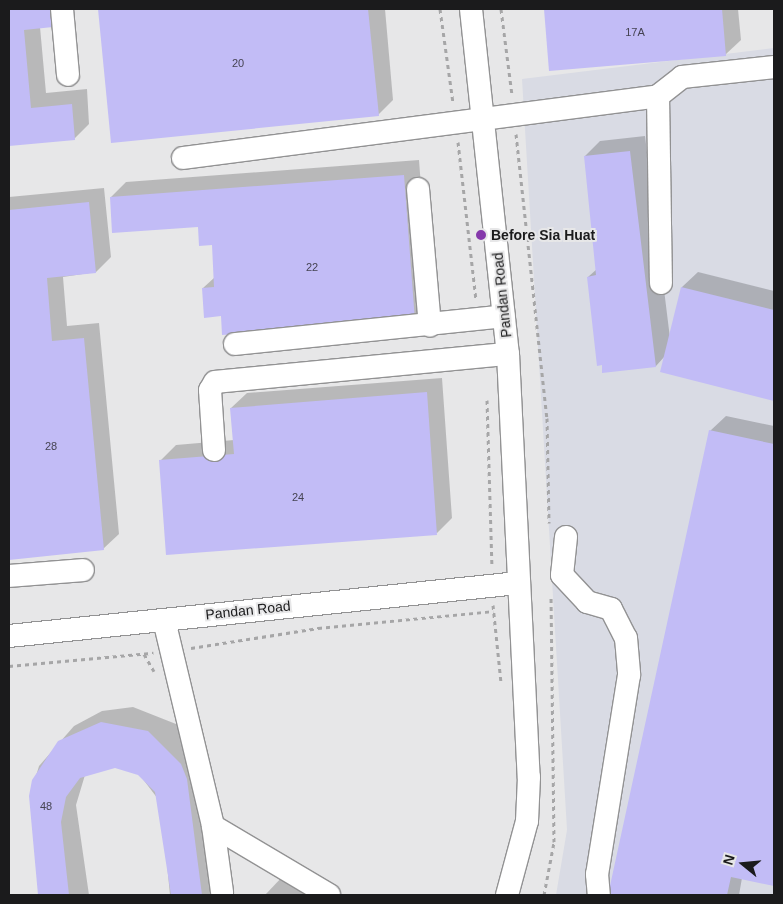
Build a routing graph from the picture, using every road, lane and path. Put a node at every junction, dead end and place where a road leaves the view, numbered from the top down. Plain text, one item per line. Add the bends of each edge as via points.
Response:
1 (62, 9) edge
2 (440, 9) edge
3 (471, 9) edge
4 (500, 9) edge
5 (774, 67) edge
6 (68, 75) dead end
7 (658, 96) junction
8 (514, 112) junction
9 (483, 116) junction
10 (455, 119) junction
11 (183, 158) dead end
12 (418, 189) dead end
13 (661, 283) dead end
14 (504, 316) junction
15 (478, 319) junction
16 (430, 326) junction
17 (235, 344) dead end
18 (508, 354) junction
19 (487, 396) dead end
20 (214, 450) dead end
21 (558, 531) joint
22 (84, 570) dead end
23 (9, 576) edge
24 (518, 583) junction
25 (551, 584) dead end
26 (492, 586) junction
27 (493, 611) junction
28 (164, 620) junction
29 (9, 636) edge
30 (172, 652) junction
31 (9, 666) edge
32 (502, 686) dead end
33 (213, 826) junction
34 (222, 892) dead end
35 (329, 895) edge
36 (506, 895) edge
37 (544, 895) edge
38 (598, 895) edge

1 - 6 street
2 - 10 path
3 - 9 street, Pandan Road
4 - 8 path
5 - 7 street via 682,77
7 - 8 street
7 - 13 street
8 - 9 street
8 - 21 path
9 - 10 street
9 - 14 street, Pandan Road
10 - 11 street
10 - 15 path
12 - 16 street
14 - 15 street
14 - 18 street, Pandan Road
15 - 16 street
16 - 17 street
18 - 20 street via 215,382 210,390
18 - 24 street, Pandan Road
19 - 26 path
21 - 38 street via 562,575 587,602 611,609 626,638 628,675 597,874
22 - 23 street
24 - 26 street, Pandan Road
24 - 36 street, Pandan Road via 529,796
25 - 37 path via 554,842
26 - 27 path
26 - 28 street, Pandan Road
27 - 30 path via 318,628
27 - 32 path
28 - 29 street, Pandan Road
28 - 30 street
30 - 31 path
30 - 33 street
33 - 34 street
33 - 35 street

